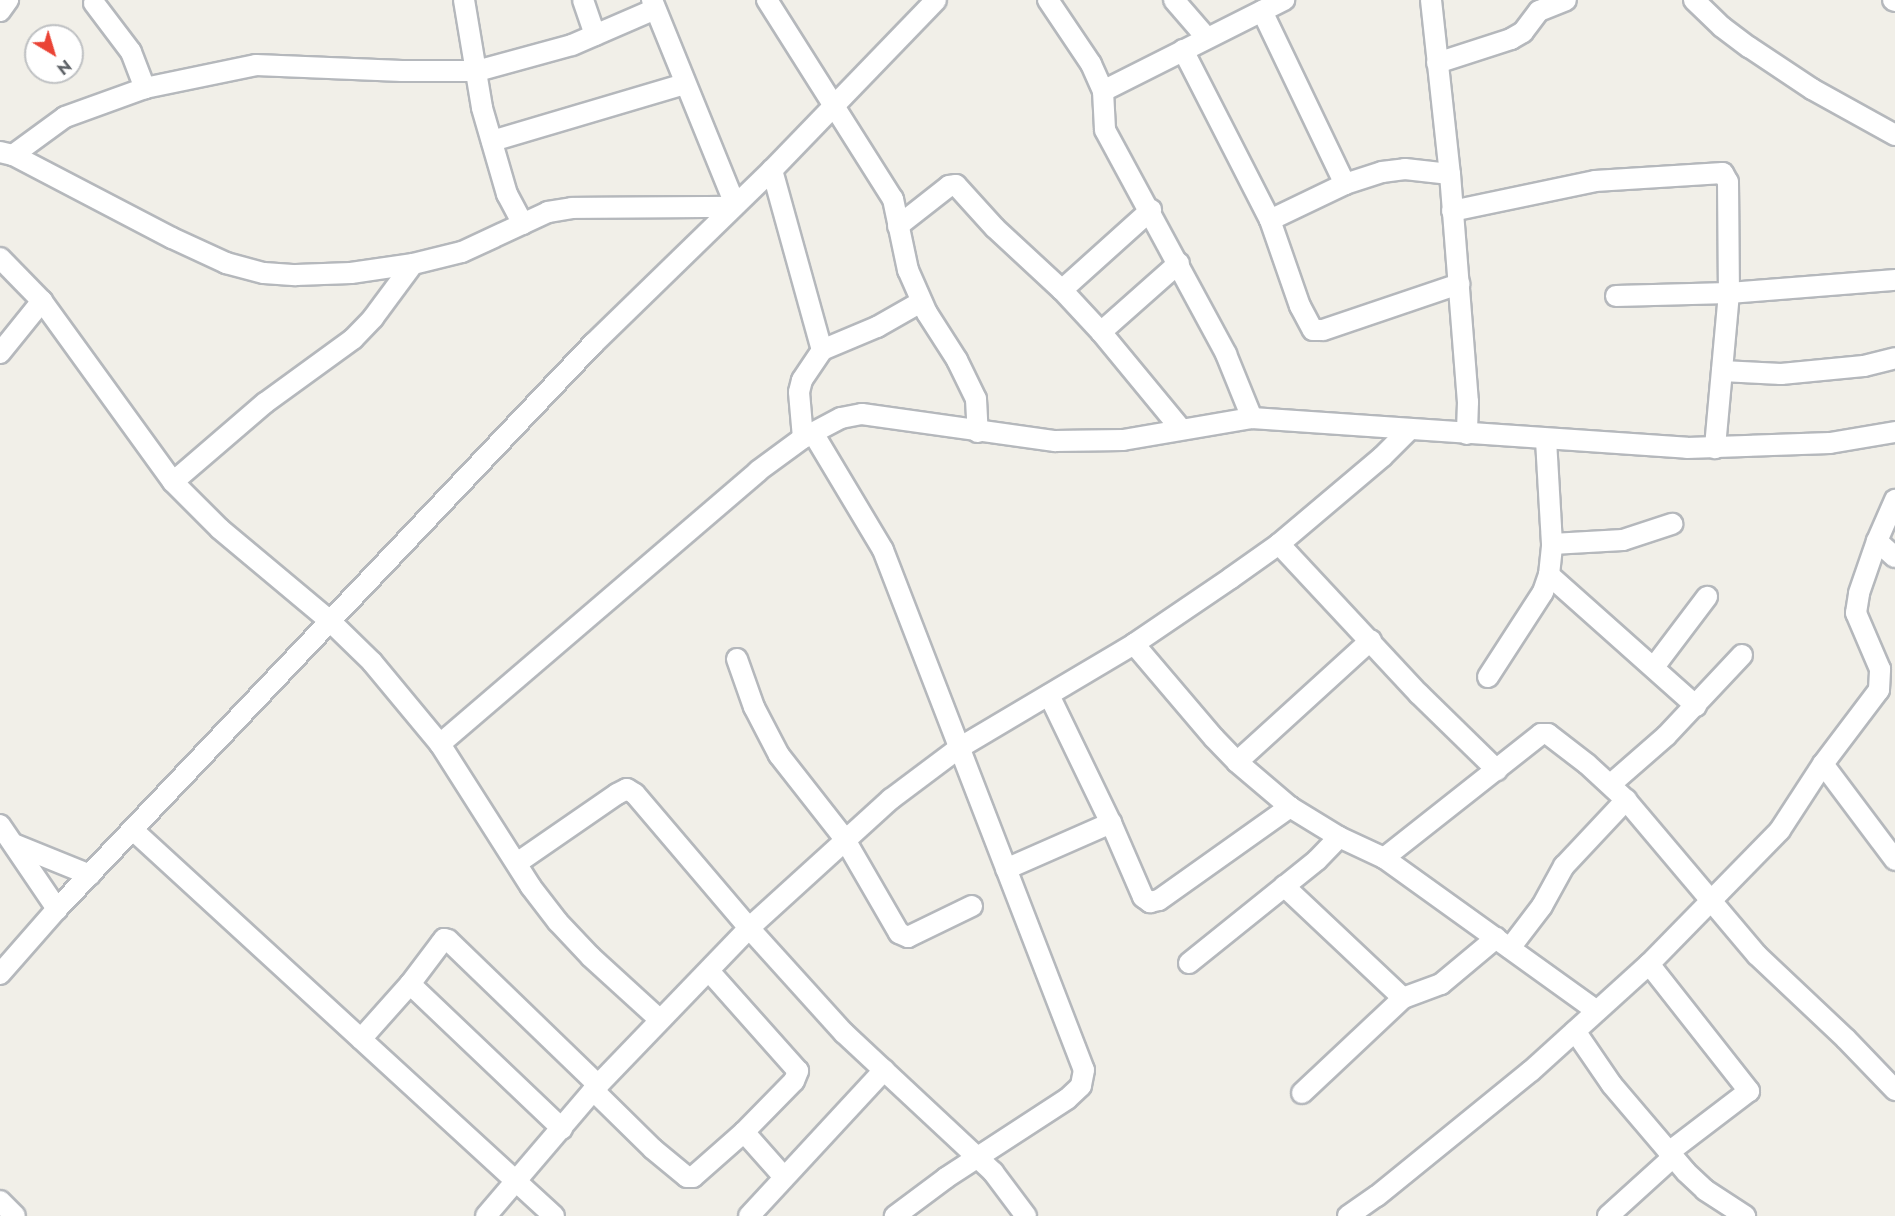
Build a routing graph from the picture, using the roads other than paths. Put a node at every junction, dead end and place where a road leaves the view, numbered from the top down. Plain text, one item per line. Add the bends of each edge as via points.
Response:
1 (8, 0) edge
2 (464, 0) edge
3 (583, 0) edge
4 (767, 0) edge
5 (936, 0) edge
6 (1048, 0) edge
7 (1174, 0) edge
8 (1431, 0) edge
9 (1566, 0) edge
10 (1694, 0) edge
11 (94, 3) dead end
12 (653, 4) edge
13 (1270, 5) edge
14 (0, 12) edge
15 (595, 35) junction
16 (1206, 37) junction
17 (1183, 50) junction
18 (1437, 63) junction
19 (477, 71) junction
20 (685, 84) junction
21 (145, 88) junction
22 (1103, 91) junction
23 (834, 106) junction
24 (1895, 135) edge
25 (492, 141) junction
26 (6, 154) edge
27 (772, 170) junction
28 (1450, 174) junction
29 (1345, 184) junction
30 (733, 206) junction
31 (1151, 210) junction
32 (1452, 211) junction
33 (1270, 220) junction
34 (523, 224) junction
35 (898, 226) junction
36 (0, 258) edge
37 (1179, 263) junction
38 (413, 264) junction
39 (1895, 280) edge
40 (1459, 284) junction
41 (1062, 290) junction
42 (1729, 293) junction
43 (1616, 296) dead end
44 (42, 301) junction
45 (921, 302) junction
46 (1101, 332) junction
47 (822, 350) junction
48 (0, 353) edge
49 (1895, 358) edge
50 (1722, 371) junction
51 (1252, 418) junction
52 (1180, 428) junction
53 (1409, 430) junction
54 (978, 432) junction
55 (1895, 432) edge
56 (1467, 434) junction
57 (808, 435) junction
58 (1546, 440) junction
59 (1715, 448) junction
60 (173, 482) junction
61 (1895, 500) edge
62 (1672, 524) dead end
63 (1877, 541) junction
64 (1279, 544) junction
65 (1552, 544) junction
66 (1895, 557) edge
67 (1549, 575) junction
68 (1707, 597) dead end
69 (330, 621) junction
70 (1371, 640) junction
71 (1134, 644) junction
72 (1742, 655) dead end
73 (737, 659) dead end
74 (1654, 666) junction
75 (1488, 677) dead end
76 (1049, 695) junction
77 (1696, 706) junction
78 (440, 744) junction
79 (959, 748) junction
80 (1237, 762) junction
81 (1823, 764) junction
82 (1497, 770) junction
83 (1611, 784) junction
84 (1626, 800) junction
85 (1290, 807) junction
86 (1111, 823) junction
87 (0, 825) edge
88 (133, 830) junction
89 (1339, 837) junction
90 (844, 838) junction
91 (16, 845) junction
92 (1891, 848) edge
93 (1384, 858) junction
94 (517, 863) junction
95 (1006, 869) junction
96 (90, 875) junction
97 (1284, 886) junction
98 (1712, 902) junction
99 (972, 906) dead end
100 (57, 909) junction
101 (749, 928) junction
102 (1503, 943) junction
103 (1189, 963) dead end
104 (1649, 964) junction
105 (709, 971) junction
106 (0, 974) edge
107 (410, 984) junction
108 (1403, 998) junction
109 (1597, 1011) junction
110 (660, 1020) junction
111 (1575, 1031) junction
112 (361, 1039) junction
113 (884, 1070) junction
114 (596, 1088) junction
115 (1895, 1089) edge
116 (1302, 1093) dead end
117 (562, 1129) junction
118 (744, 1132) junction
119 (1671, 1155) junction
120 (976, 1158) junction
121 (784, 1177) junction
122 (514, 1182) junction
123 (0, 1201) edge
124 (1743, 1215) edge
125 (15, 1216) edge
126 (486, 1216) edge
127 (554, 1216) edge
128 (749, 1216) edge
129 (895, 1216) edge
130 (1026, 1216) edge
131 (1348, 1216) edge
132 (1608, 1216) edge

1 - 14 street
2 - 19 street
3 - 15 street
4 - 23 street
5 - 23 street
6 - 22 street via 1079,43
7 - 16 street
8 - 18 street
9 - 18 street via 1539,10 1523,32 1511,39
10 - 24 street via 1749,47 1812,89
11 - 21 street via 131,52
12 - 15 street
12 - 20 street
13 - 16 street
13 - 29 street
15 - 19 street
16 - 17 street
17 - 22 street
17 - 33 street
18 - 28 street
19 - 21 street via 256,65
19 - 25 street
20 - 25 street
20 - 30 street
21 - 26 street via 64,117
22 - 31 street via 1105,130
23 - 27 street
23 - 35 street via 893,199
25 - 34 street via 507,194
26 - 38 street via 226,263 264,273 296,275 351,273
27 - 30 street
27 - 47 street
28 - 29 street via 1405,169
28 - 32 street
29 - 33 street
30 - 34 street via 572,208 548,212
30 - 69 street via 594,343
31 - 37 street
31 - 41 street
32 - 40 street
32 - 42 street via 1595,181 1724,173 1728,182
33 - 40 street via 1300,306 1313,330 1323,330
34 - 38 street via 462,252
35 - 41 street via 949,186 956,185 994,228
35 - 45 street via 908,270
36 - 44 street
37 - 46 street
37 - 51 street via 1226,354
38 - 60 street via 353,339 266,403
39 - 42 street
40 - 56 street
41 - 46 street
42 - 43 street
42 - 50 street
44 - 48 street
44 - 60 street
45 - 47 street via 878,327
45 - 54 street via 976,399
46 - 52 street
47 - 57 street via 802,380 799,392
49 - 50 street via 1864,366 1781,374
50 - 59 street
51 - 52 street
51 - 53 street
52 - 54 street via 1124,440 1056,441
53 - 56 street
53 - 64 street
54 - 57 street via 862,414 841,418
55 - 59 street via 1830,443
56 - 58 street
57 - 78 street via 670,544
57 - 79 street via 883,550
58 - 59 street
58 - 65 street
60 - 69 street via 220,529
61 - 63 street
62 - 65 street via 1623,540
63 - 66 street
63 - 81 street via 1856,613 1880,669 1881,681
64 - 70 street
64 - 71 street
65 - 67 street
67 - 74 street
67 - 75 street via 1543,592
68 - 74 street
69 - 78 street via 372,662
69 - 88 street
70 - 80 street
70 - 82 street via 1419,694
71 - 76 street
71 - 80 street
72 - 77 street
73 - 90 street via 754,707 779,755
74 - 77 street
76 - 79 street
76 - 86 street
77 - 83 street
78 - 94 street
79 - 90 street
79 - 95 street
80 - 85 street
81 - 92 street
81 - 98 street via 1780,830
82 - 83 street via 1541,734 1548,734
82 - 93 street
83 - 84 street
84 - 98 street
84 - 102 street via 1564,866 1542,906
85 - 86 street via 1159,900 1150,902 1143,897
85 - 89 street
86 - 95 street
87 - 91 street
88 - 96 street
88 - 112 street
89 - 93 street
89 - 97 street
90 - 99 street via 903,936
90 - 101 street
91 - 96 street
91 - 100 street
93 - 102 street
94 - 101 street via 627,789
94 - 110 street via 558,922
95 - 120 street via 1084,1076 1081,1086 1067,1099
96 - 100 street
97 - 103 street
97 - 108 street
98 - 104 street
98 - 115 street via 1757,955
100 - 106 street
101 - 105 street
101 - 113 street via 844,1033
102 - 108 street via 1440,984
102 - 109 street
104 - 109 street
104 - 119 street via 1749,1091
105 - 110 street
105 - 118 street via 798,1071 798,1077
107 - 112 street
107 - 114 street via 444,939 448,940
107 - 117 street
108 - 116 street
109 - 111 street
110 - 114 street
111 - 119 street via 1612,1085
111 - 131 street via 1531,1071
112 - 122 street
113 - 120 street
113 - 121 street
114 - 117 street
114 - 118 street via 653,1149 687,1177 699,1173
117 - 122 street
118 - 121 street
119 - 124 street via 1705,1190
119 - 132 street
120 - 129 street
120 - 130 street via 993,1172
121 - 128 street
122 - 126 street
122 - 127 street
123 - 125 street

